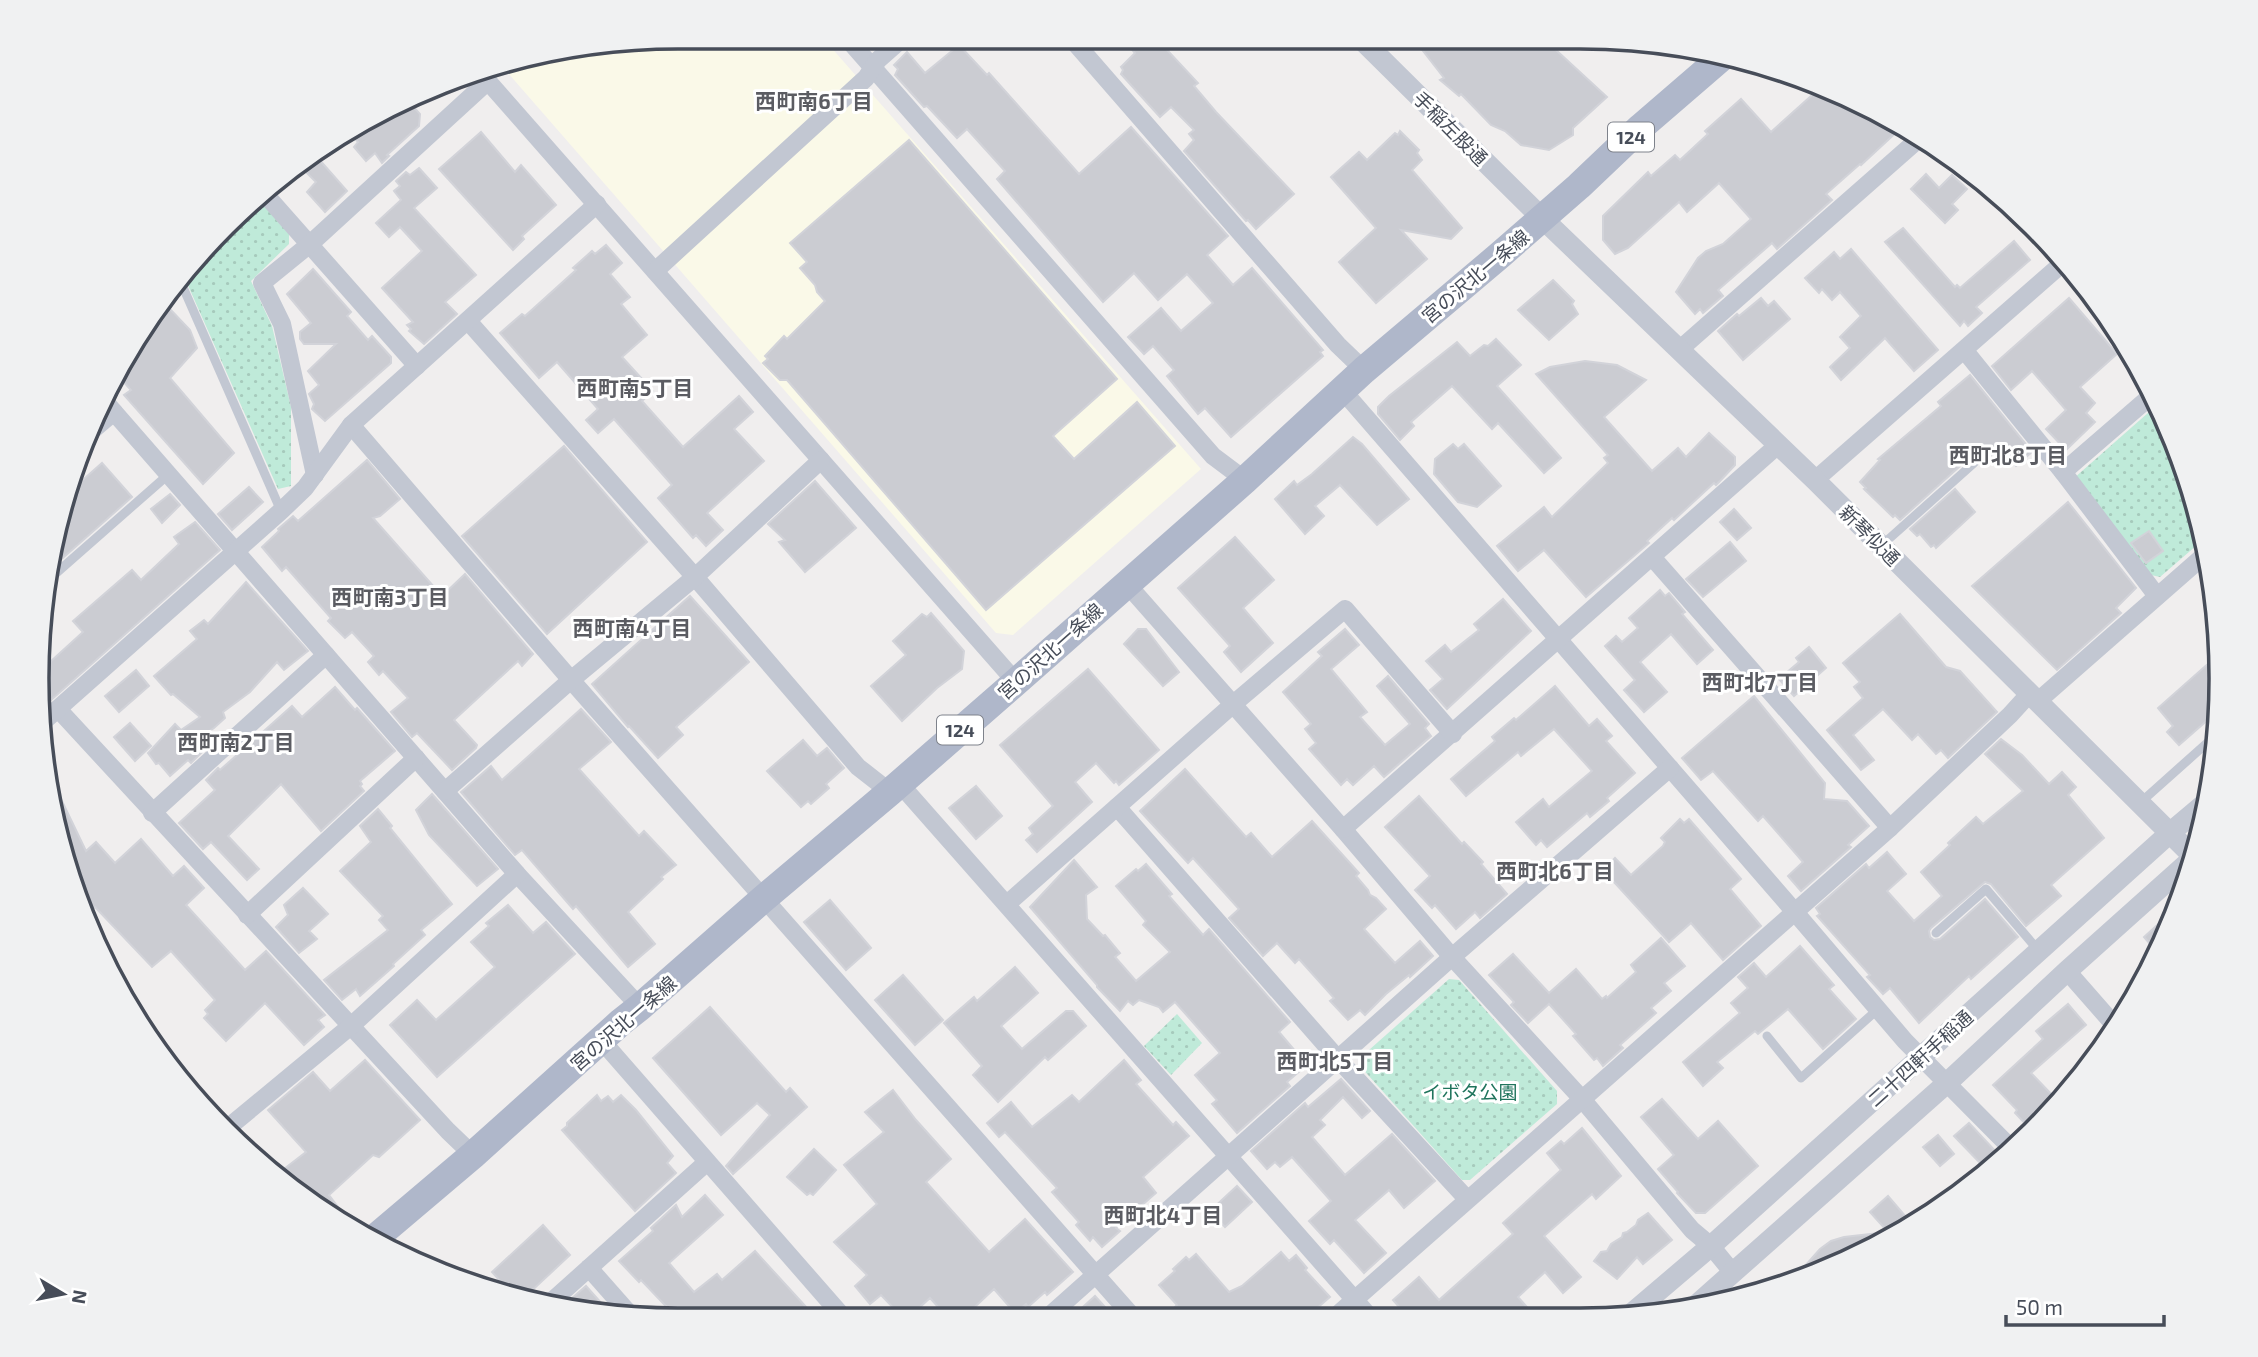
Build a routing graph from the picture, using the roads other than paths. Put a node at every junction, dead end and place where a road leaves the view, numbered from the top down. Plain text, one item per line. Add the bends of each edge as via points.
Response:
1 (856, 49) edge
2 (890, 49) edge
3 (1080, 49) edge
4 (1371, 49) edge
5 (1714, 64) edge
6 (873, 68) junction
7 (486, 79) edge
8 (476, 82) edge
9 (1912, 145) edge
10 (270, 199) edge
11 (597, 204) junction
12 (1542, 218) junction
13 (310, 244) junction
14 (2057, 268) edge
15 (655, 271) junction
16 (184, 289) edge
17 (468, 321) junction
18 (1679, 350) junction
19 (1965, 351) junction
20 (417, 366) junction
21 (1364, 370) junction
22 (1343, 391) junction
23 (2145, 401) edge
24 (110, 408) edge
25 (351, 425) junction
26 (1778, 444) junction
27 (821, 460) junction
28 (1974, 463) dead end
29 (2063, 472) junction
30 (169, 474) junction
31 (315, 475) junction
32 (1245, 480) junction
33 (1815, 480) junction
34 (281, 511) junction
35 (1881, 546) junction
36 (235, 550) junction
37 (1652, 557) junction
38 (2198, 561) edge
39 (58, 571) edge
40 (695, 577) junction
41 (1126, 583) junction
42 (2157, 596) junction
43 (1560, 639) junction
44 (326, 655) junction
45 (571, 680) junction
46 (1016, 682) junction
47 (2034, 697) junction
48 (1233, 704) junction
49 (58, 709) junction
50 (50, 716) edge
51 (1453, 734) junction
52 (2206, 744) edge
53 (416, 758) junction
54 (1670, 768) junction
55 (895, 788) junction
56 (445, 791) junction
57 (2141, 802) junction
58 (1117, 807) junction
59 (2194, 812) edge
60 (152, 813) junction
61 (1890, 828) junction
62 (1343, 830) junction
63 (2171, 832) junction
64 (2186, 849) edge
65 (2179, 870) edge
66 (517, 874) junction
67 (763, 899) junction
68 (1007, 904) junction
69 (1794, 911) junction
70 (247, 915) junction
71 (1936, 933) dead end
72 (2039, 951) junction
73 (1452, 957) junction
74 (2067, 971) junction
75 (640, 1007) junction
76 (1877, 1010) junction
77 (2109, 1019) edge
78 (352, 1025) junction
79 (1767, 1036) dead end
80 (602, 1041) junction
81 (1920, 1058) junction
82 (1338, 1059) junction
83 (1947, 1083) junction
84 (1581, 1099) junction
85 (233, 1124) edge
86 (2005, 1143) edge
87 (473, 1155) junction
88 (1228, 1157) junction
89 (706, 1163) junction
90 (1467, 1199) junction
91 (381, 1233) edge
92 (1711, 1245) junction
93 (589, 1268) junction
94 (1733, 1273) junction
95 (1096, 1274) junction
96 (1708, 1295) edge
97 (557, 1296) edge
98 (1355, 1300) junction
99 (1642, 1305) edge
100 (623, 1306) edge
101 (829, 1308) edge
102 (1058, 1308) edge
103 (1125, 1308) edge
104 (1346, 1308) edge
105 (1362, 1308) edge

1 - 6 street
2 - 6 street
3 - 21 street
4 - 12 street, 手稲左股通
5 - 12 main road, 宮の沢北一条線 / 124
6 - 15 street
6 - 32 street via 1213,456
7 - 11 street
8 - 13 street
9 - 18 street
10 - 13 street
11 - 15 street
11 - 17 street
12 - 18 street, 新琴似通
12 - 21 main road, 宮の沢北一条線 / 124
13 - 20 street
13 - 31 street via 262,283 282,324
14 - 19 street
15 - 27 street
16 - 34 lane
17 - 20 street
17 - 40 street
18 - 26 street, 新琴似通
19 - 29 street
19 - 33 street
20 - 25 street
21 - 22 main road, 宮の沢北一条線 / 124
22 - 32 main road, 宮の沢北一条線 / 124
22 - 43 street
23 - 29 street
24 - 30 street
25 - 31 street
25 - 45 street
26 - 33 street, 新琴似通
26 - 37 street
27 - 40 street
27 - 46 street
28 - 35 lane
29 - 42 street
30 - 36 street
30 - 39 lane
31 - 34 street
32 - 41 main road, 宮の沢北一条線 / 124
33 - 35 street, 新琴似通
34 - 36 street
35 - 47 street, 新琴似通
36 - 44 street
36 - 49 street
37 - 43 street
37 - 61 street
38 - 42 street
40 - 45 street
40 - 55 street via 858,767
41 - 46 main road, 宮の沢北一条線 / 124
41 - 48 street
42 - 47 street
43 - 51 street
43 - 54 street
44 - 53 street
44 - 60 street
45 - 56 street
45 - 67 street
46 - 55 main road, 宮の沢北一条線 / 124
47 - 57 street, 新琴似通
47 - 61 street
48 - 51 street via 1345,609
48 - 58 street
48 - 62 street
49 - 50 street
49 - 60 street
51 - 62 street
52 - 57 lane
53 - 56 street
53 - 70 street
54 - 69 street
54 - 73 street
55 - 67 main road, 宮の沢北一条線 / 124
55 - 68 street
56 - 66 street
57 - 63 street, 新琴似通
58 - 68 street
58 - 82 street
59 - 63 street, 二十四軒手稲通
60 - 70 street
61 - 69 street
62 - 73 street
63 - 64 street, 新琴似通
63 - 72 street, 二十四軒手稲通
65 - 74 street, 二十四軒手稲通
66 - 75 street
66 - 78 street
67 - 75 main road, 宮の沢北一条線 / 124
67 - 95 street
68 - 88 street
69 - 76 street
69 - 84 street
70 - 78 street
71 - 72 lane via 1986,889
72 - 81 street, 二十四軒手稲通
73 - 82 street
73 - 84 street
74 - 77 street
74 - 83 street, 二十四軒手稲通
75 - 80 main road, 宮の沢北一条線 / 124
76 - 79 lane via 1801,1078
76 - 81 street
78 - 85 street
78 - 87 street
80 - 87 main road, 宮の沢北一条線 / 124
80 - 89 street
81 - 83 street
81 - 92 street, 二十四軒手稲通
82 - 88 street
82 - 90 street
83 - 86 street
83 - 94 street, 二十四軒手稲通
84 - 90 street
84 - 92 street via 1692,1230
87 - 91 main road, 宮の沢北一条線 / 124
88 - 95 street
88 - 98 street
89 - 93 street
89 - 101 street
90 - 98 street
92 - 94 street
92 - 99 street, 二十四軒手稲通
93 - 97 street
93 - 100 street
94 - 96 street, 二十四軒手稲通
95 - 102 street
95 - 103 street
98 - 104 street
98 - 105 street

